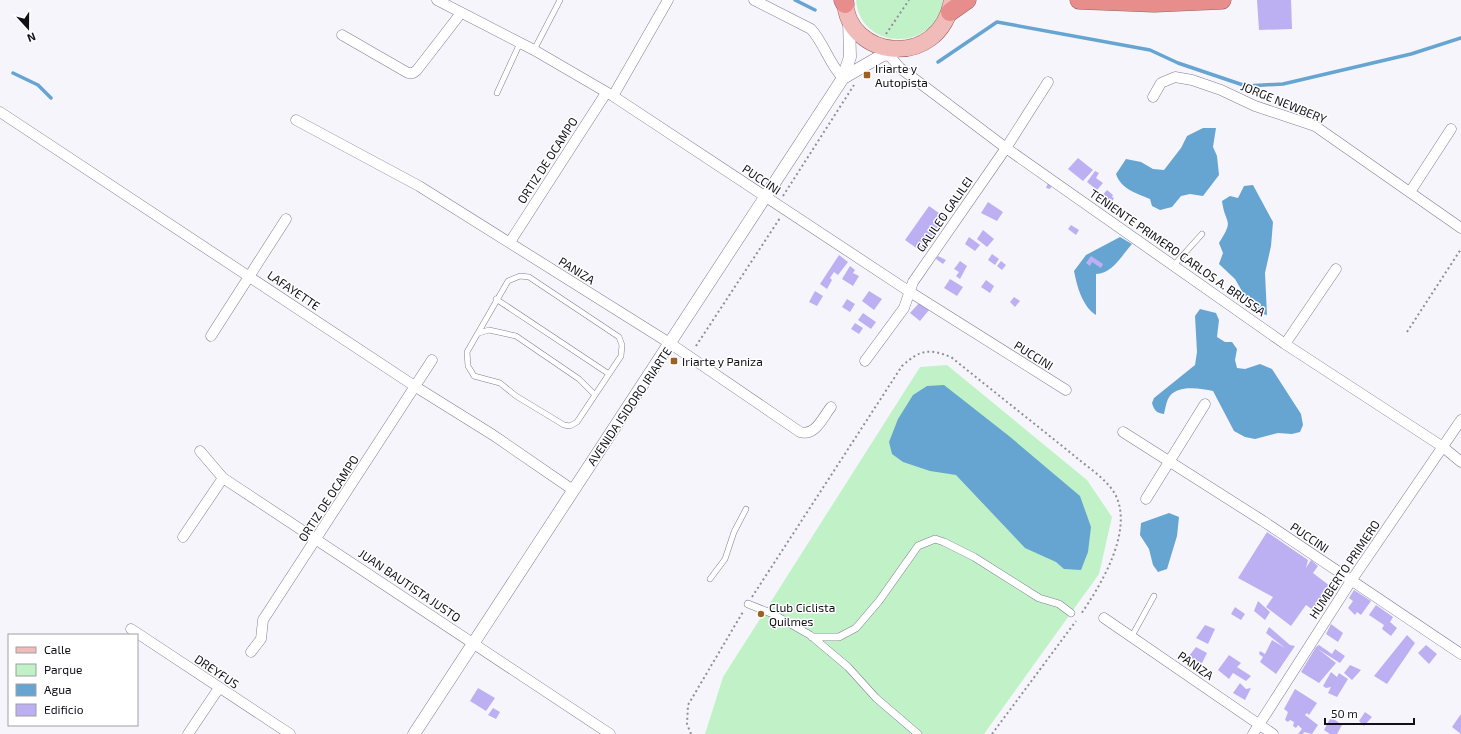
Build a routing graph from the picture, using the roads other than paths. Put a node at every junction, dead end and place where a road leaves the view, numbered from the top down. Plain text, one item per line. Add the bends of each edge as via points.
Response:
1 (437, 0) edge
2 (560, 0) edge
3 (668, 0) edge
4 (754, 0) edge
5 (967, 0) edge
6 (1079, 0) edge
7 (1222, 0) edge
8 (845, 5) edge
9 (951, 6) edge
10 (461, 13) junction
11 (342, 35) dead end
12 (520, 43) junction
13 (534, 50) junction
14 (895, 51) junction
15 (843, 78) junction
16 (1048, 82) dead end
17 (497, 93) dead end
18 (609, 94) junction
19 (1153, 97) dead end
20 (0, 112) edge
21 (296, 120) dead end
22 (1451, 129) dead end
23 (1006, 148) junction
24 (1410, 192) junction
25 (766, 198) junction
26 (286, 219) dead end
27 (1461, 228) edge
28 (1202, 234) dead end
29 (510, 242) junction
30 (1174, 265) junction
31 (1336, 269) dead end
32 (249, 276) junction
33 (910, 292) junction
34 (496, 299) junction
35 (479, 333) junction
36 (211, 336) dead end
37 (671, 344) junction
38 (1285, 344) junction
39 (432, 360) dead end
40 (865, 361) dead end
41 (609, 374) junction
42 (416, 387) junction
43 (1066, 390) dead end
44 (595, 395) junction
45 (1205, 404) dead end
46 (830, 407) dead end
47 (1461, 420) edge
48 (1122, 432) dead end
49 (1442, 446) junction
50 (200, 451) dead end
51 (1168, 460) junction
52 (1461, 462) edge
53 (223, 478) junction
54 (573, 490) junction
55 (1146, 499) dead end
56 (746, 510) dead end
57 (183, 537) dead end
58 (317, 539) junction
59 (710, 579) dead end
60 (1351, 581) junction
61 (1154, 596) dead end
62 (748, 604) road end
63 (1071, 613) dead end
64 (1104, 618) dead end
65 (131, 629) dead end
66 (1132, 636) junction
67 (812, 637) junction
68 (473, 643) junction
69 (251, 652) dead end
70 (1461, 654) edge
71 (219, 688) junction
72 (1259, 724) junction
73 (188, 734) edge
74 (290, 734) edge
75 (414, 734) edge
76 (610, 734) edge
77 (918, 734) edge
78 (1253, 734) edge
79 (1273, 734) edge

1 - 10 street, PUCCINI
2 - 13 lane
3 - 18 street, ORTIZ DE OCAMPO
4 - 15 street via 810,29
5 - 9 highway
6 - 7 highway via 1154,4
8 - 14 main road via 854,27 870,41
8 - 15 street, AVENIDA ISIDORO IRIARTE via 851,34 850,57
9 - 14 main road via 943,26 932,38 918,46
10 - 11 street via 413,73 408,73
10 - 12 street, PUCCINI
12 - 13 street, PUCCINI
12 - 17 lane
13 - 18 street, PUCCINI
14 - 15 street, AVENIDA ISIDORO IRIARTE via 862,65
14 - 23 street, TENIENTE PRIMERO CARLOS A. BRUSSA via 900,68
15 - 25 street, AVENIDA ISIDORO IRIARTE
16 - 23 street, GALILEO GALILEI
18 - 25 street, PUCCINI
18 - 29 street, ORTIZ DE OCAMPO
19 - 24 street, JORGE NEWBERY via 1161,83 1176,77 1221,90 1255,106 1322,130
20 - 32 street, LAFAYETTE
21 - 29 street, PANIZA via 419,186
22 - 24 street
23 - 30 street, TENIENTE PRIMERO CARLOS A. BRUSSA
23 - 33 street, GALILEO GALILEI via 913,282
24 - 27 street, JORGE NEWBERY
25 - 33 street, PUCCINI
25 - 37 street, AVENIDA ISIDORO IRIARTE
26 - 32 street
28 - 30 lane
29 - 37 street, PANIZA
30 - 38 street, TENIENTE PRIMERO CARLOS A. BRUSSA
31 - 38 street
32 - 36 street
32 - 42 street, LAFAYETTE
33 - 40 street, GALILEO GALILEI via 904,308
33 - 43 street, PUCCINI
34 - 35 lane
34 - 41 lane
34 - 41 lane via 508,281 520,276 536,281 619,337 622,345 620,356
35 - 44 lane via 489,330 516,336 579,379
35 - 44 lane via 467,352 468,366 474,376 500,383 516,396 564,425 570,426 577,422
37 - 46 street, PANIZA via 800,432 815,429
37 - 54 street, AVENIDA ISIDORO IRIARTE
38 - 49 street, TENIENTE PRIMERO CARLOS A. BRUSSA
39 - 42 street, ORTIZ DE OCAMPO
41 - 44 lane
42 - 54 street, LAFAYETTE via 493,435
42 - 58 street, ORTIZ DE OCAMPO
45 - 51 street
47 - 49 street, HUMBERTO PRIMERO
48 - 51 street, PUCCINI
49 - 52 street, TENIENTE PRIMERO CARLOS A. BRUSSA
49 - 60 street, HUMBERTO PRIMERO
50 - 53 street, JUAN BAUTISTA JUSTO
51 - 55 street
51 - 60 street, PUCCINI
53 - 57 street
53 - 58 street, JUAN BAUTISTA JUSTO
54 - 68 street, AVENIDA ISIDORO IRIARTE
56 - 59 lane via 734,532 725,559
58 - 68 street, JUAN BAUTISTA JUSTO
58 - 69 street, ORTIZ DE OCAMPO via 263,620 261,639
60 - 70 street, PUCCINI
60 - 72 street, HUMBERTO PRIMERO
61 - 66 lane
62 - 67 street via 773,614
63 - 67 street via 1060,604 1039,598 974,557 936,539 918,546 879,601 856,628 839,637
64 - 66 street, PANIZA
65 - 71 street, DREYFUS
66 - 72 street, PANIZA
67 - 77 street via 848,667 876,698
68 - 75 street, AVENIDA ISIDORO IRIARTE
68 - 76 street, JUAN BAUTISTA JUSTO
71 - 73 street
71 - 74 street, DREYFUS
72 - 78 street, HUMBERTO PRIMERO
72 - 79 street, PANIZA

